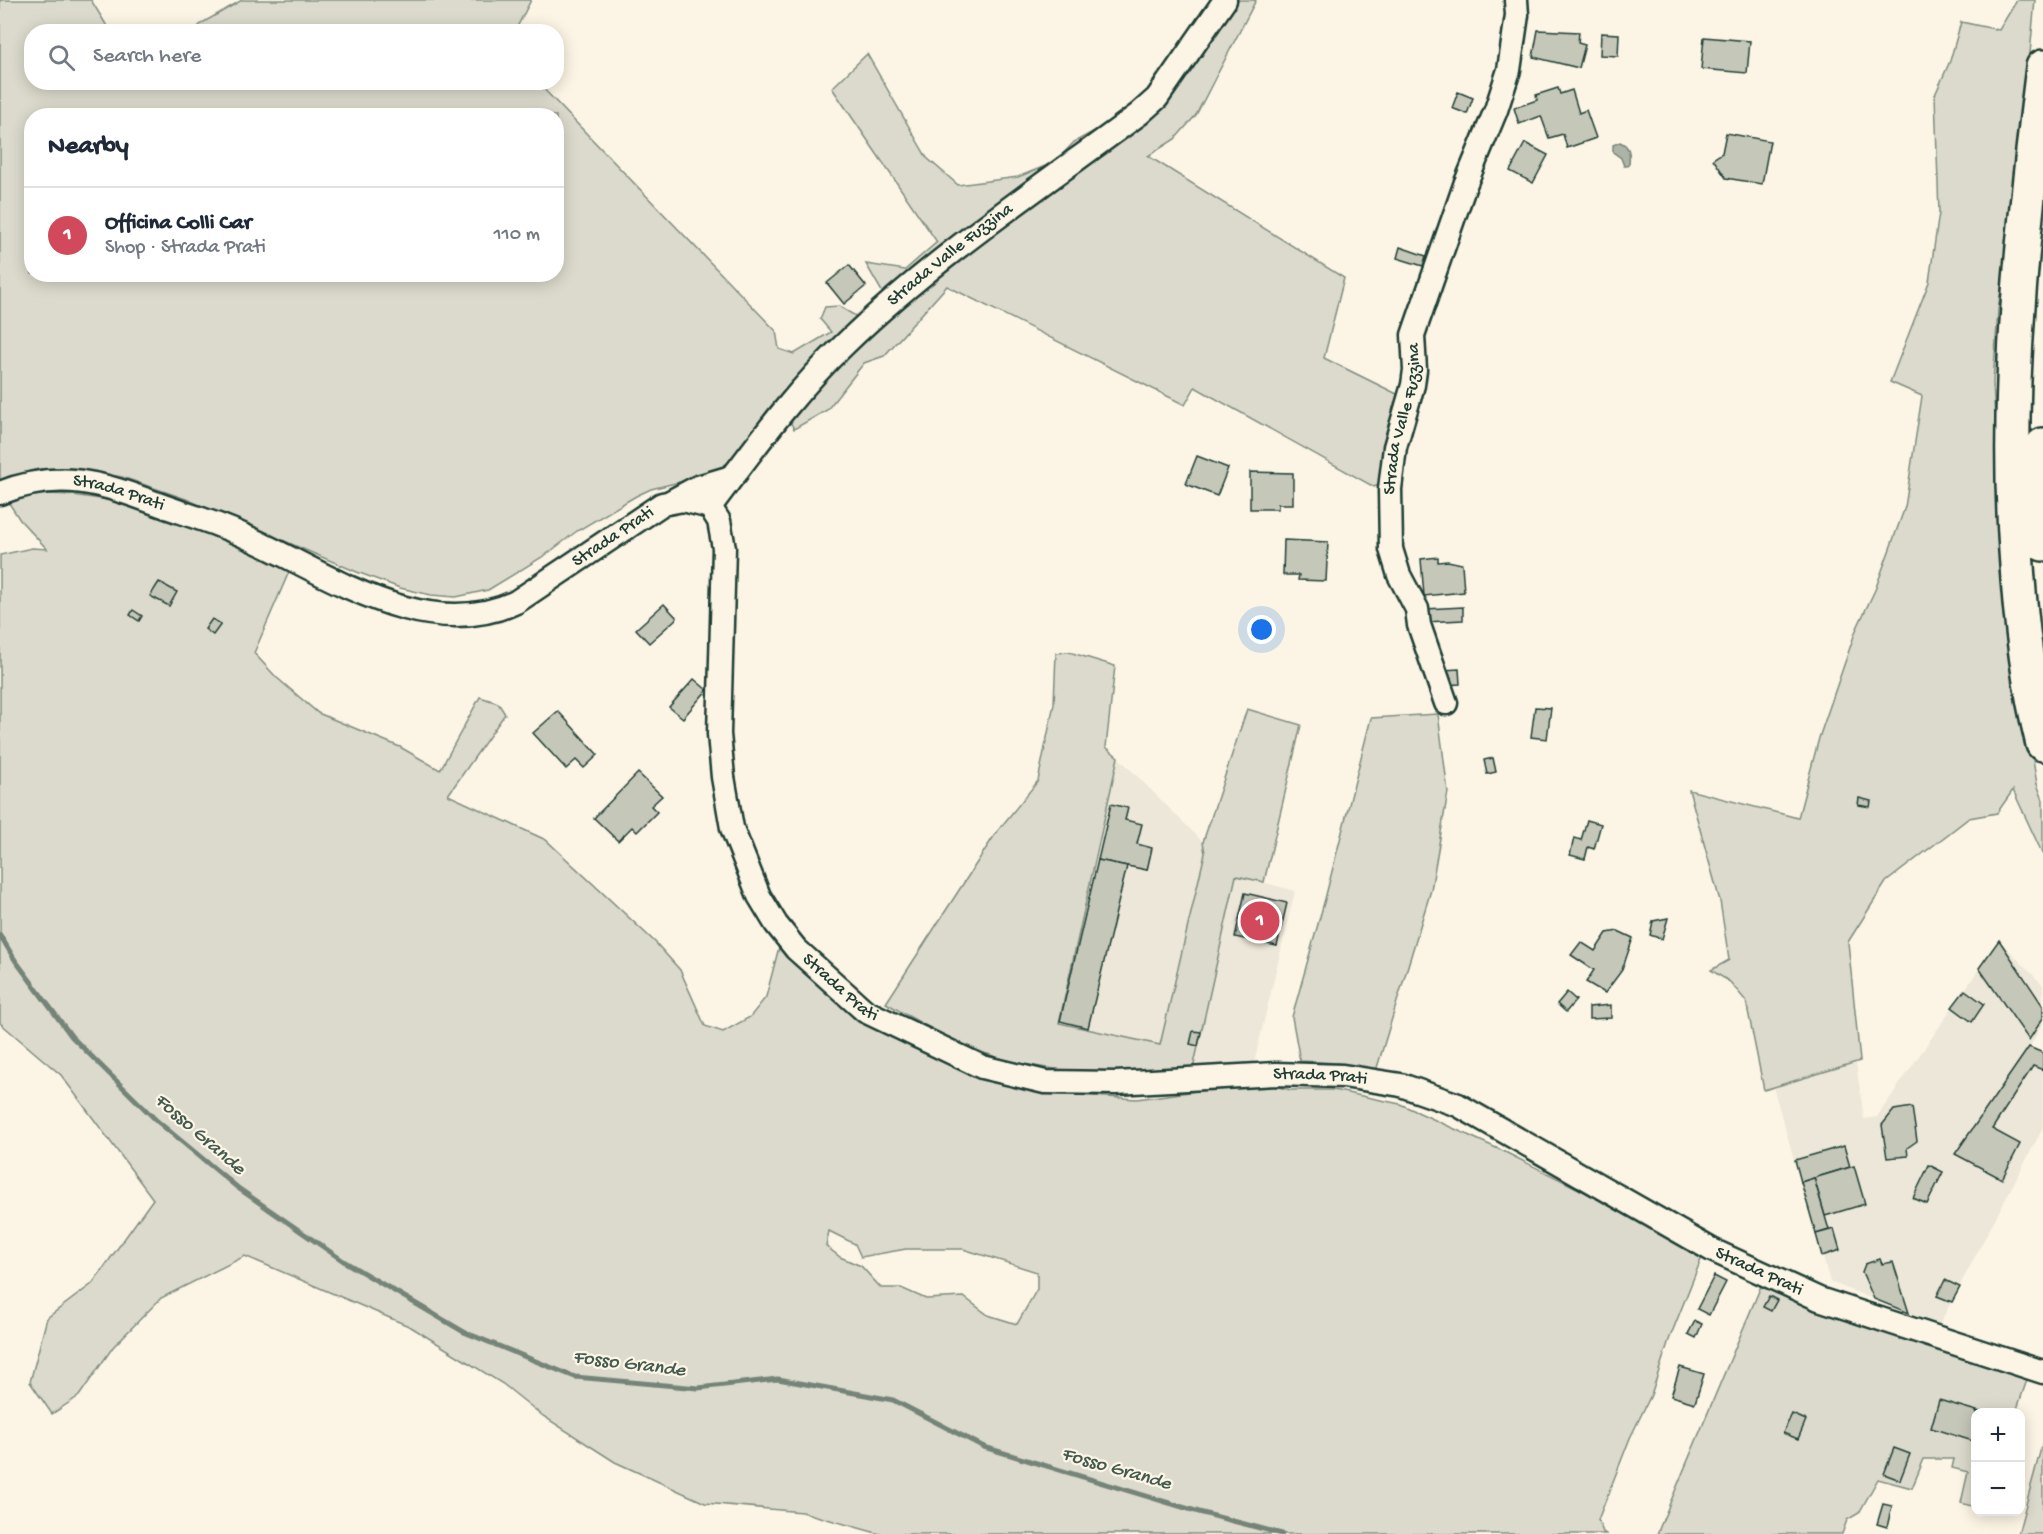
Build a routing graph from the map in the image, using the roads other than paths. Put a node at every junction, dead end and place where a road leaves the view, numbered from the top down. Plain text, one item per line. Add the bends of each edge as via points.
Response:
1 (1225, 0) edge
2 (1516, 0) edge
3 (2043, 68) edge
4 (2043, 445) edge
5 (736, 473) junction
6 (0, 493) edge
7 (672, 501) junction
8 (710, 507) junction
9 (2043, 544) edge
10 (724, 548) junction
11 (1446, 703) dead end
12 (2043, 744) edge
13 (2043, 1372) edge

1 - 5 street, Strada Valle Fuzzina via 1157,98 931,267 845,344 785,408
2 - 11 street, Strada Valle Fuzzina via 1509,70 1417,319 1413,335 1413,385 1395,447 1390,489 1391,549 1417,609 1419,626
3 - 12 highway via 2024,224 2014,353 2012,447 2021,618
4 - 9 highway
5 - 7 street
5 - 8 street, Strada Valle Fuzzina
5 - 10 street, Strada Valle Fuzzina
6 - 7 street, Strada Prati via 43,481 84,481 108,486 231,530 377,599 406,609 456,615 503,608 516,602 647,513
7 - 8 street, Strada Prati
8 - 10 street, Strada Prati via 719,521
10 - 13 street, Strada Prati via 719,734 732,828 759,896 776,924 796,949 865,1011 982,1067 1045,1082 1116,1083 1276,1074 1343,1076 1401,1085 1458,1105 1712,1250 1819,1299

